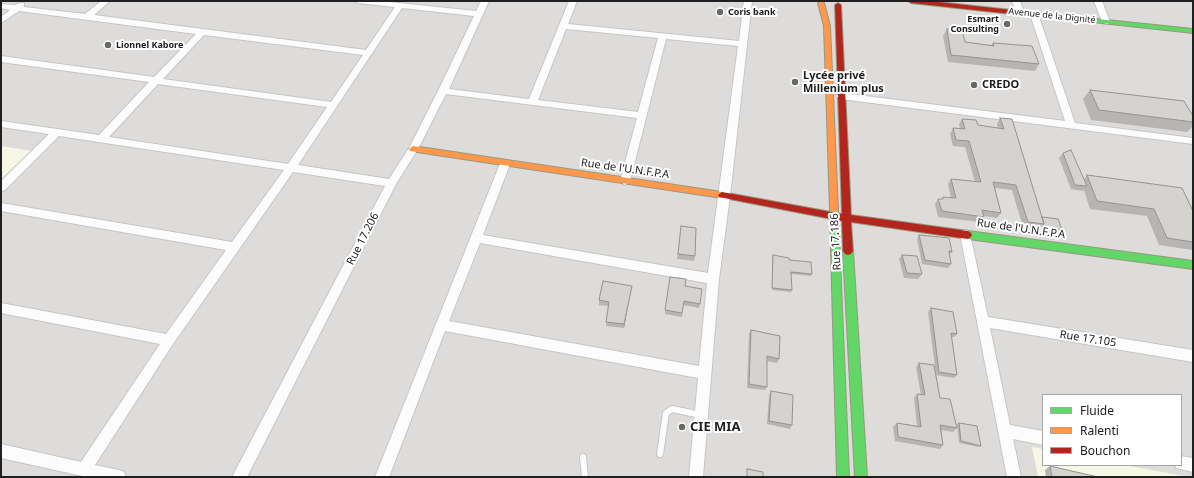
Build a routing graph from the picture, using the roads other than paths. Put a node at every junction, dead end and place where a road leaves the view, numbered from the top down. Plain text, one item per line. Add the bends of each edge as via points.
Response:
1 (26, 1) edge
2 (106, 1) edge
3 (358, 1) edge
4 (485, 1) edge
5 (573, 1) edge
6 (748, 1) edge
7 (911, 1) edge
8 (1016, 1) edge
9 (1098, 1) edge
10 (819, 2) edge
11 (942, 3) edge
12 (1, 6) edge
13 (400, 6) junction
14 (18, 8) junction
15 (1020, 13) junction
16 (478, 14) junction
17 (1034, 14) junction
18 (88, 16) junction
19 (1, 21) edge
20 (1106, 22) junction
21 (564, 26) junction
22 (203, 31) junction
23 (1193, 31) edge
24 (663, 36) junction
25 (743, 44) junction
26 (367, 53) junction
27 (1, 59) edge
28 (156, 81) junction
29 (443, 91) junction
30 (841, 96) junction
31 (532, 103) junction
32 (332, 105) junction
33 (643, 116) junction
34 (1, 124) edge
35 (1071, 126) junction
36 (56, 133) junction
37 (101, 139) junction
38 (1193, 141) edge
39 (413, 149) junction
40 (505, 164) junction
41 (290, 169) junction
42 (625, 181) junction
43 (392, 183) junction
44 (1, 187) edge
45 (725, 196) junction
46 (1, 207) edge
47 (834, 216) junction
48 (846, 218) junction
49 (965, 234) junction
50 (476, 238) junction
51 (235, 247) junction
52 (1193, 265) edge
53 (713, 279) junction
54 (1, 308) edge
55 (984, 322) junction
56 (440, 325) junction
57 (169, 340) junction
58 (1193, 356) edge
59 (704, 374) junction
60 (701, 415) junction
61 (1005, 431) junction
62 (1042, 438) edge
63 (1, 451) edge
64 (660, 454) dead end
65 (584, 457) dead end
66 (1182, 463) edge
67 (1193, 465) edge
68 (84, 469) junction
69 (119, 477) edge
70 (239, 477) edge
71 (382, 477) edge
72 (585, 477) edge
73 (696, 477) edge
74 (843, 477) edge
75 (861, 477) edge
76 (1014, 477) edge

1 - 14 street
2 - 18 street
3 - 13 street
4 - 16 street, Rue 17.206
5 - 21 street
6 - 25 street
7 - 11 main road, Avenue de la Dignité
8 - 15 street
9 - 20 street
10 - 30 main road, Rue 17.186 via 841,4
10 - 47 main road via 827,26
11 - 15 main road, Avenue de la Dignité
12 - 14 street
13 - 16 street
13 - 26 street
14 - 18 street
14 - 19 street
15 - 17 main road, Avenue de la Dignité
16 - 29 street, Rue 17.206
17 - 20 main road, Avenue de la Dignité
17 - 35 street
18 - 22 street
20 - 23 main road, Avenue de la Dignité
21 - 24 street
21 - 31 street
22 - 26 street
22 - 28 street
24 - 25 street
24 - 33 street
25 - 45 street
26 - 32 street
27 - 28 street
28 - 32 street
28 - 37 street
29 - 31 street
29 - 39 street, Rue 17.206
30 - 35 street
30 - 48 main road, Rue 17.186
31 - 33 street
32 - 41 street
33 - 42 street
34 - 36 street
35 - 38 street
36 - 37 street
36 - 44 street
37 - 41 street
39 - 40 main road, Rue de l'U.N.F.P.A
39 - 43 street, Rue 17.206
40 - 42 main road, Rue de l'U.N.F.P.A
40 - 50 street
41 - 43 street
41 - 51 street
42 - 45 main road, Rue de l'U.N.F.P.A
43 - 70 street, Rue 17.206
45 - 47 main road, Rue de l'U.N.F.P.A
45 - 53 street
46 - 51 street
47 - 48 main road, Rue de l'U.N.F.P.A
47 - 74 main road
48 - 49 main road, Rue de l'U.N.F.P.A
48 - 75 main road, Rue 17.186
49 - 52 main road, Rue de l'U.N.F.P.A
49 - 55 street
50 - 53 street
50 - 56 street
51 - 57 street
53 - 59 street
54 - 57 street
55 - 58 street, Rue 17.105
55 - 61 street
56 - 59 street
56 - 71 street
57 - 68 street
59 - 60 street
60 - 64 lane via 672,410 666,413
60 - 73 street
61 - 62 street
61 - 76 street
63 - 68 street
65 - 72 lane
66 - 67 street
68 - 69 street

